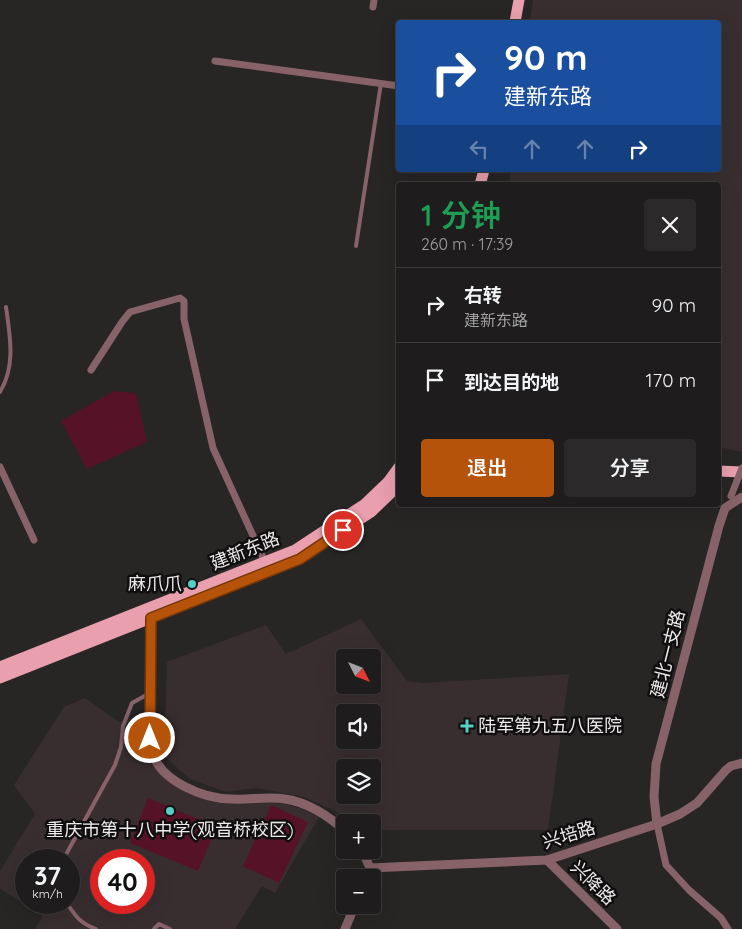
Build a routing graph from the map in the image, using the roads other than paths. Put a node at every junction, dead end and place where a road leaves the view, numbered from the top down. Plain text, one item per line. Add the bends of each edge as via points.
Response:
1 (519, 0) edge
2 (514, 20) edge
3 (214, 61) dead end
4 (381, 83) junction
5 (396, 86) edge
6 (356, 246) dead end
7 (6, 307) dead end
8 (91, 370) dead end
9 (0, 392) edge
10 (0, 467) edge
11 (742, 468) edge
12 (396, 471) edge
13 (721, 471) edge
14 (742, 472) edge
15 (396, 488) edge
16 (742, 497) edge
17 (725, 508) junction
18 (34, 540) dead end
19 (265, 562) junction
20 (151, 613) junction
21 (0, 667) edge
22 (0, 678) edge
23 (150, 693) junction
24 (742, 762) edge
25 (336, 824) edge
26 (657, 824) junction
27 (69, 849) edge
28 (366, 859) edge
29 (547, 860) junction
30 (370, 868) joint
31 (74, 914) edge
32 (351, 914) edge
33 (96, 929) edge
34 (154, 929) edge
35 (170, 929) edge
36 (344, 929) edge
37 (617, 929) edge
38 (728, 929) edge

1 - 2 main road
3 - 4 street
4 - 5 street
4 - 6 lane
7 - 9 lane via 12,351 5,384
8 - 19 street via 130,312 180,298 184,301 184,319 213,448
10 - 18 street
11 - 17 street, 建北一支路, bridge
12 - 19 main road, 建新东路 via 365,504 295,550
13 - 14 main road
15 - 20 main road, 建新东路 via 371,512 300,559
16 - 17 street
17 - 26 street, 建北一支路 via 656,764 654,797
19 - 20 main road, 建新东路
20 - 21 main road, 建新东路
20 - 22 main road, 建新东路
20 - 23 street
23 - 25 street via 152,751 162,772 172,780 218,798 287,799 322,813
23 - 27 lane via 132,703 123,726 116,765
24 - 26 street, 兴培路 via 726,770 689,809
26 - 29 street, 兴培路
26 - 38 street via 666,865
28 - 30 street
29 - 30 street, 兴培路
29 - 37 street, 兴降路
31 - 33 lane via 84,924
32 - 36 street
34 - 35 lane via 159,924

